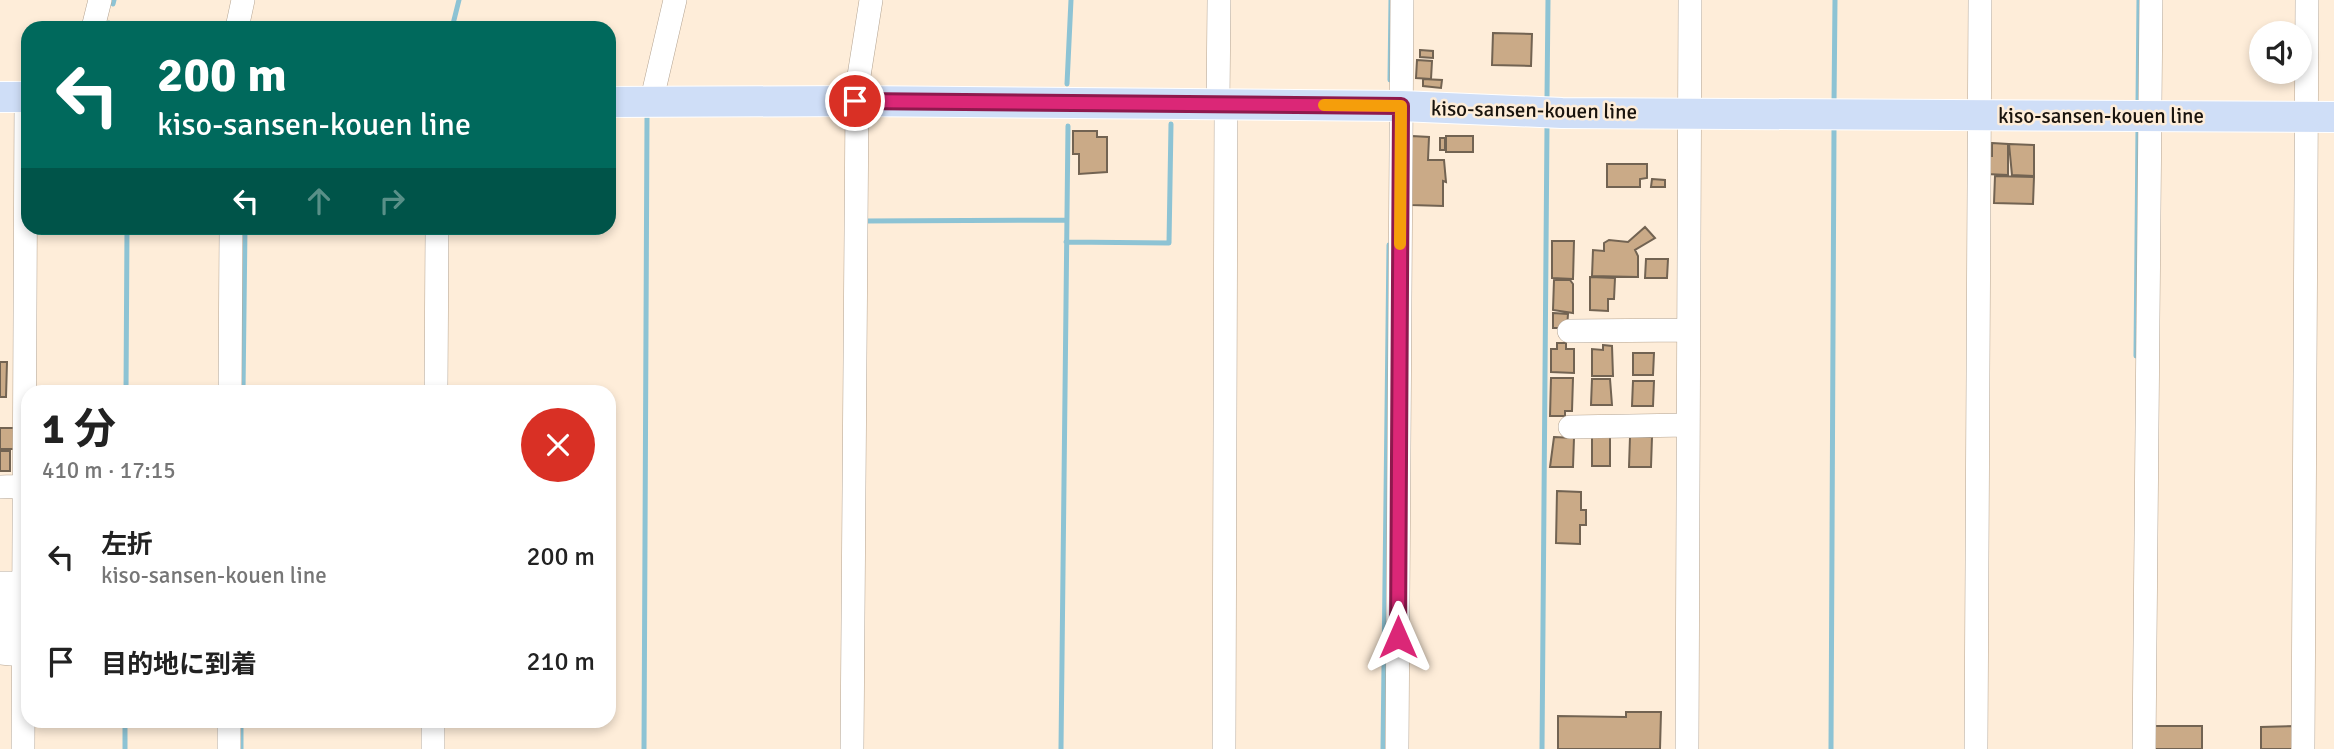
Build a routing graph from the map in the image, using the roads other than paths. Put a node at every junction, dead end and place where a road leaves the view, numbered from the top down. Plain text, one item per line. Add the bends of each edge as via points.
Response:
1 (100, 0) edge
2 (243, 0) edge
3 (675, 0) edge
4 (871, 0) edge
5 (1219, 0) edge
6 (1402, 0) edge
7 (1690, 0) edge
8 (1980, 0) edge
9 (2151, 0) edge
10 (2307, 0) edge
11 (95, 21) edge
12 (238, 21) edge
13 (18, 97) edge
14 (856, 101) junction
15 (616, 102) edge
16 (651, 103) junction
17 (1222, 104) junction
18 (1401, 106) junction
19 (1689, 112) junction
20 (1980, 115) junction
21 (2149, 116) junction
22 (2320, 117) edge
23 (231, 235) edge
24 (437, 235) edge
25 (1688, 330) junction
26 (1569, 331) dead end
27 (24, 385) edge
28 (230, 385) edge
29 (436, 385) edge
30 (1688, 425) junction
31 (1570, 427) dead end
32 (0, 486) edge
33 (21, 486) edge
34 (0, 583) edge
35 (0, 653) edge
36 (23, 728) edge
37 (229, 728) edge
38 (433, 728) edge
39 (23, 749) edge
40 (229, 749) edge
41 (433, 749) edge
42 (852, 749) edge
43 (1224, 749) edge
44 (1397, 749) edge
45 (1687, 749) edge
46 (1976, 749) edge
47 (2144, 749) edge
48 (2303, 749) edge

1 - 11 street
2 - 12 street
3 - 16 street
4 - 14 street
5 - 17 street
6 - 18 street
7 - 19 street
8 - 20 street
9 - 21 street
10 - 22 street
13 - 27 street
14 - 16 main road, kiso-sansen-kouen line
14 - 17 main road, kiso-sansen-kouen line
14 - 42 street
15 - 16 main road, kiso-sansen-kouen line
17 - 18 main road, kiso-sansen-kouen line
17 - 43 street
18 - 19 main road, kiso-sansen-kouen line via 1562,113
18 - 44 street
19 - 20 main road, kiso-sansen-kouen line
19 - 25 street
20 - 21 main road, kiso-sansen-kouen line
20 - 46 street
21 - 22 main road, kiso-sansen-kouen line
21 - 47 street
22 - 48 street
23 - 28 street
24 - 29 street
25 - 26 street
25 - 30 street
30 - 31 street
30 - 45 street
32 - 33 street
34 - 35 street via 11,583 11,654
36 - 39 street
37 - 40 street
38 - 41 street

